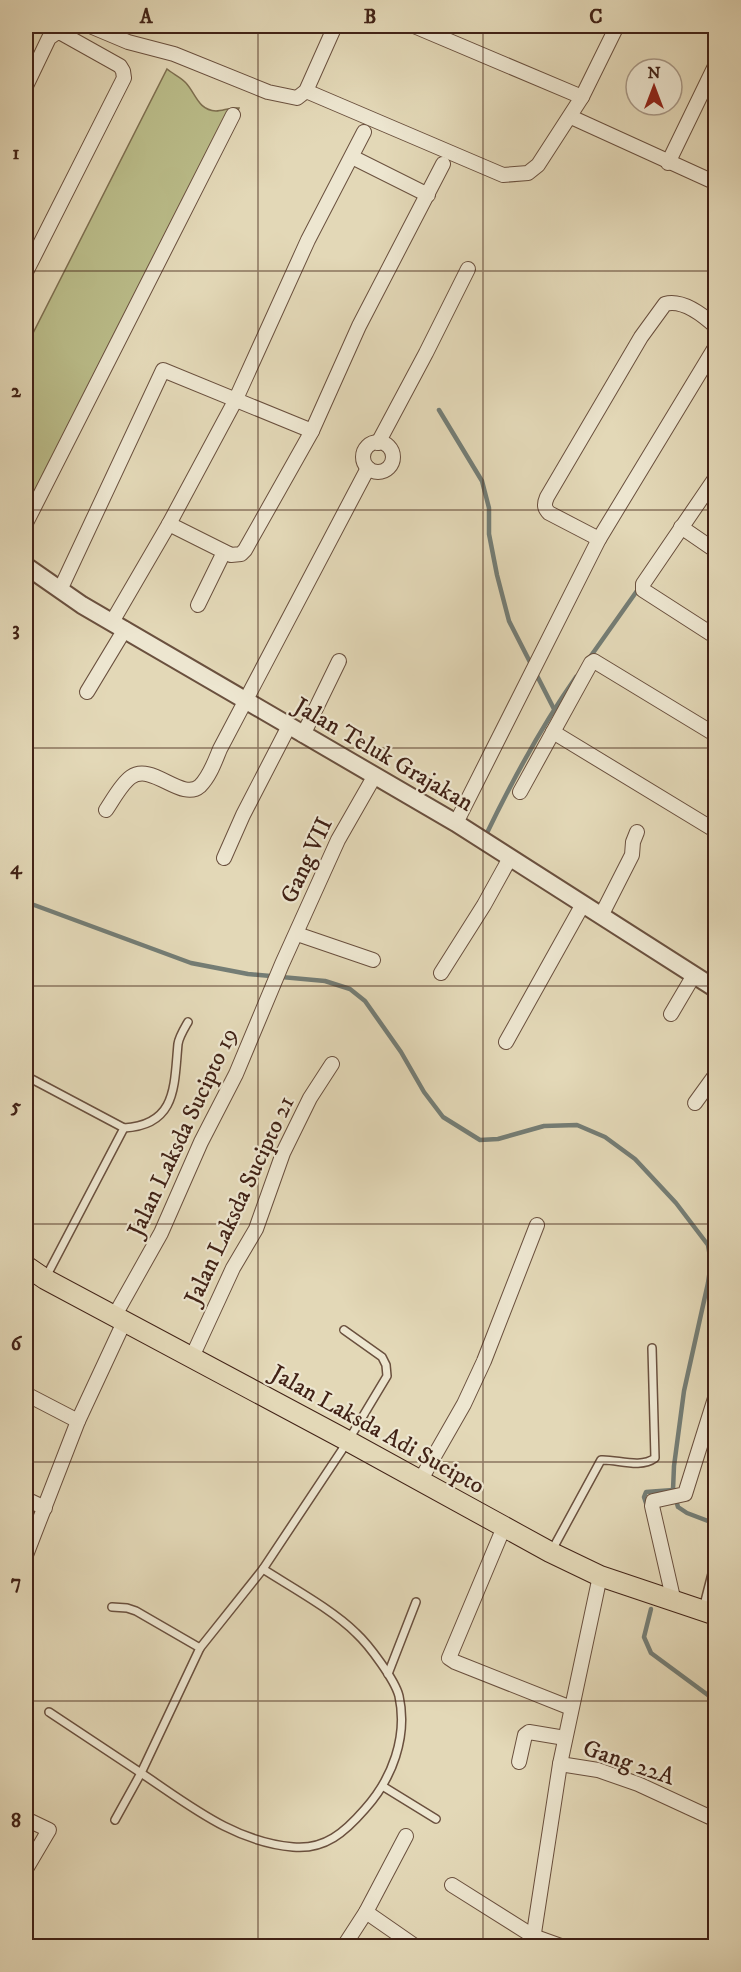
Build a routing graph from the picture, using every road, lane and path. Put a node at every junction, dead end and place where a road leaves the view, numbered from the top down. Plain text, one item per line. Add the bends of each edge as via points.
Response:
1 (90, 26) edge
2 (335, 26) edge
3 (414, 26) edge
4 (600, 26) edge
5 (615, 28) edge
6 (716, 64) edge
7 (26, 86) edge
8 (306, 91) junction
9 (582, 97) junction
10 (233, 115) dead end
11 (571, 117) junction
12 (364, 132) dead end
13 (352, 157) junction
14 (668, 163) junction
15 (443, 164) dead end
16 (716, 183) edge
17 (428, 195) junction
18 (31, 249) edge
19 (468, 269) dead end
20 (26, 272) edge
21 (716, 327) edge
22 (716, 346) edge
23 (235, 401) junction
24 (312, 431) junction
25 (378, 442) junction
26 (368, 468) junction
27 (716, 477) edge
28 (26, 523) edge
29 (169, 524) junction
30 (681, 527) junction
31 (599, 539) junction
32 (716, 551) edge
33 (224, 552) junction
34 (26, 566) edge
35 (60, 590) junction
36 (198, 605) dead end
37 (118, 626) junction
38 (716, 638) edge
39 (339, 661) dead end
40 (87, 692) dead end
41 (247, 701) junction
42 (296, 731) junction
43 (553, 732) junction
44 (716, 735) edge
45 (374, 777) junction
46 (520, 792) dead end
47 (106, 810) dead end
48 (456, 823) junction
49 (716, 831) edge
50 (637, 832) dead end
51 (224, 858) dead end
52 (510, 858) junction
53 (583, 904) junction
54 (602, 914) junction
55 (297, 933) junction
56 (374, 960) dead end
57 (282, 964) joint
58 (441, 973) dead end
59 (694, 975) junction
60 (716, 989) edge
61 (671, 1014) dead end
62 (188, 1022) dead end
63 (506, 1042) dead end
64 (332, 1064) dead end
65 (716, 1074) edge
66 (26, 1076) edge
67 (695, 1103) dead end
68 (124, 1128) junction
69 (537, 1225) dead end
70 (26, 1266) edge
71 (45, 1279) junction
72 (120, 1318) junction
73 (344, 1330) dead end
74 (652, 1348) dead end
75 (192, 1357) junction
76 (26, 1394) edge
77 (716, 1395) edge
78 (78, 1421) junction
79 (348, 1441) junction
80 (420, 1481) junction
81 (26, 1499) edge
82 (45, 1508) junction
83 (504, 1527) junction
84 (550, 1552) junction
85 (26, 1555) edge
86 (716, 1558) edge
87 (263, 1569) junction
88 (600, 1576) junction
89 (416, 1602) dead end
90 (674, 1602) junction
91 (112, 1607) dead end
92 (709, 1614) edge
93 (200, 1648) junction
94 (388, 1674) junction
95 (571, 1708) junction
96 (49, 1712) dead end
97 (565, 1738) junction
98 (519, 1762) dead end
99 (560, 1764) junction
100 (141, 1773) junction
101 (384, 1787) junction
102 (436, 1819) dead end
103 (26, 1820) edge
104 (115, 1820) dead end
105 (716, 1820) edge
106 (406, 1836) dead end
107 (26, 1869) edge
108 (452, 1885) dead end
109 (366, 1912) junction
110 (532, 1941) edge
111 (344, 1947) edge
112 (415, 1947) edge
113 (561, 1947) edge

1 - 8 street via 268,92 297,98
2 - 8 street
3 - 9 street
4 - 5 street
5 - 9 street
6 - 14 street
7 - 18 street via 49,38 56,33 120,66 124,74
8 - 11 street via 503,175 533,170
9 - 11 street
10 - 28 street
11 - 14 street
12 - 13 street
13 - 17 street
13 - 23 street via 308,240
14 - 16 street
15 - 17 street
17 - 24 street via 359,326
18 - 20 street
19 - 25 street
21 - 31 street via 687,307 665,304 641,337 546,497 544,504 549,513
22 - 31 street
23 - 24 street
23 - 29 street
23 - 35 street via 163,370
24 - 33 street via 245,550 231,555
25 - 26 street via 363,454
25 - 26 street via 385,444 392,454 390,466 380,472
26 - 41 street
27 - 30 street
29 - 33 street
29 - 37 street
30 - 32 street
30 - 38 street via 642,588
31 - 48 street
33 - 36 street
34 - 35 street, Jalan Teluk Grajakan
35 - 37 street, Jalan Teluk Grajakan
37 - 40 street
37 - 41 street, Jalan Teluk Grajakan
39 - 42 street
41 - 42 street, Jalan Teluk Grajakan
41 - 47 street via 210,773 198,788 187,790 139,773 129,777
42 - 45 street, Jalan Teluk Grajakan
42 - 51 street via 243,815
43 - 44 street via 594,661
43 - 46 street
43 - 49 street
45 - 48 street, Jalan Teluk Grajakan
45 - 55 street, Gang VII via 343,831
48 - 52 street, Jalan Teluk Grajakan
50 - 54 street via 632,855
52 - 53 street, Jalan Teluk Grajakan
52 - 58 street
53 - 54 street, Jalan Teluk Grajakan
53 - 63 street
54 - 59 street, Jalan Teluk Grajakan
55 - 56 street
55 - 57 street, Gang VII
57 - 72 street, Jalan Laksda Sucipto 19 via 236,1074
59 - 60 street, Jalan Teluk Grajakan
59 - 61 street
62 - 68 lane via 178,1042 170,1103 150,1124
64 - 75 street, Jalan Laksda Sucipto 21 via 283,1153 256,1229 233,1268
65 - 67 street
66 - 68 lane
68 - 71 lane
69 - 80 street via 476,1378
70 - 71 main road, Jalan Laksda Adi Sucipto
71 - 72 main road, Jalan Laksda Adi Sucipto
72 - 75 main road, Jalan Laksda Adi Sucipto
72 - 78 street, Jalan Laksda Sucipto 19
73 - 79 lane via 382,1357 387,1373
74 - 84 lane via 656,1456 639,1463 598,1463
75 - 79 main road, Jalan Laksda Adi Sucipto
76 - 78 street
77 - 90 street via 685,1494 653,1500
78 - 82 street, Jalan Laksda Sucipto 19
79 - 80 main road, Jalan Laksda Adi Sucipto
79 - 87 lane
80 - 83 main road, Jalan Laksda Adi Sucipto
81 - 82 street
82 - 85 street, Jalan Laksda Sucipto 19
83 - 84 main road, Jalan Laksda Adi Sucipto
83 - 95 street via 449,1658
84 - 88 main road, Jalan Laksda Adi Sucipto
86 - 92 lane
87 - 93 lane
87 - 94 lane via 350,1627
88 - 90 main road, Jalan Laksda Adi Sucipto
88 - 95 street
89 - 94 lane
90 - 92 main road, Jalan Laksda Adi Sucipto
91 - 93 lane via 136,1611
93 - 100 lane
94 - 101 lane via 399,1695 400,1736
95 - 97 street
96 - 100 lane
97 - 98 street via 529,1732
97 - 99 street
99 - 105 street, Gang 22A via 598,1770 638,1784
99 - 110 street
100 - 101 lane via 217,1824 258,1840 294,1847 327,1842 346,1830
100 - 104 lane
101 - 102 lane
103 - 107 street via 49,1830
106 - 109 street
108 - 110 street
109 - 111 street
109 - 112 street
110 - 113 street

